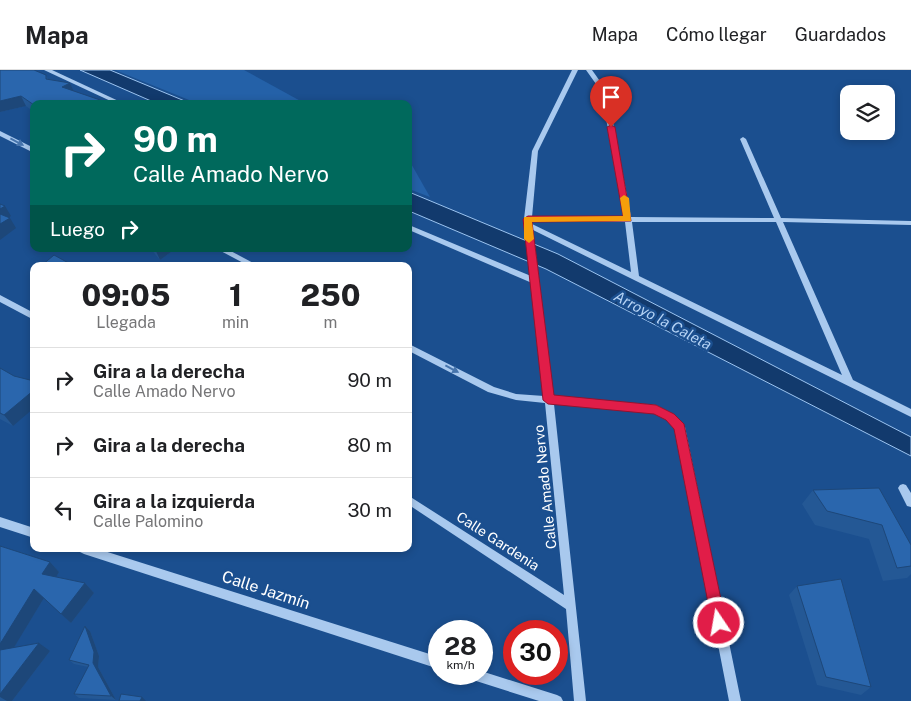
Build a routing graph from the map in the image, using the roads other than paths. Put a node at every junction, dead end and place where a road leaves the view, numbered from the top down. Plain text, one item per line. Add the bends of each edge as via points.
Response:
1 (47, 70) edge
2 (575, 70) edge
3 (588, 70) edge
4 (113, 100) edge
5 (0, 133) edge
6 (742, 139) dead end
7 (30, 149) edge
8 (628, 219) junction
9 (780, 220) junction
10 (528, 222) junction
11 (911, 224) edge
12 (412, 228) edge
13 (227, 252) edge
14 (247, 262) edge
15 (636, 276) junction
16 (534, 281) junction
17 (0, 298) edge
18 (30, 315) edge
19 (412, 349) edge
20 (849, 382) junction
21 (548, 400) junction
22 (911, 413) edge
23 (903, 488) dead end
24 (412, 502) edge
25 (911, 503) edge
26 (0, 522) edge
27 (30, 532) edge
28 (93, 552) edge
29 (571, 606) junction
30 (428, 659) edge
31 (493, 680) edge
32 (557, 701) edge
33 (580, 701) edge
34 (735, 701) edge

1 - 4 street
2 - 10 street, Calle Amado Nervo via 534,151
3 - 8 street via 604,91
5 -> 7 street
6 - 9 street
8 - 9 street
8 - 10 street
8 - 15 street
9 - 11 street
9 - 20 street
10 - 15 street
10 - 16 street, Calle Amado Nervo
12 - 16 street
13 - 14 street
15 - 20 street
16 - 21 street, Calle Amado Nervo
17 - 18 street
19 -> 21 street via 491,390 516,397
20 - 22 street
21 - 29 street, Calle Amado Nervo
21 - 34 street via 656,409 680,427
23 - 25 street
24 - 29 street, Calle Gardenia
26 - 27 street
28 - 30 street, Calle Jazmín
29 - 33 street, Calle Amado Nervo
31 - 32 street

